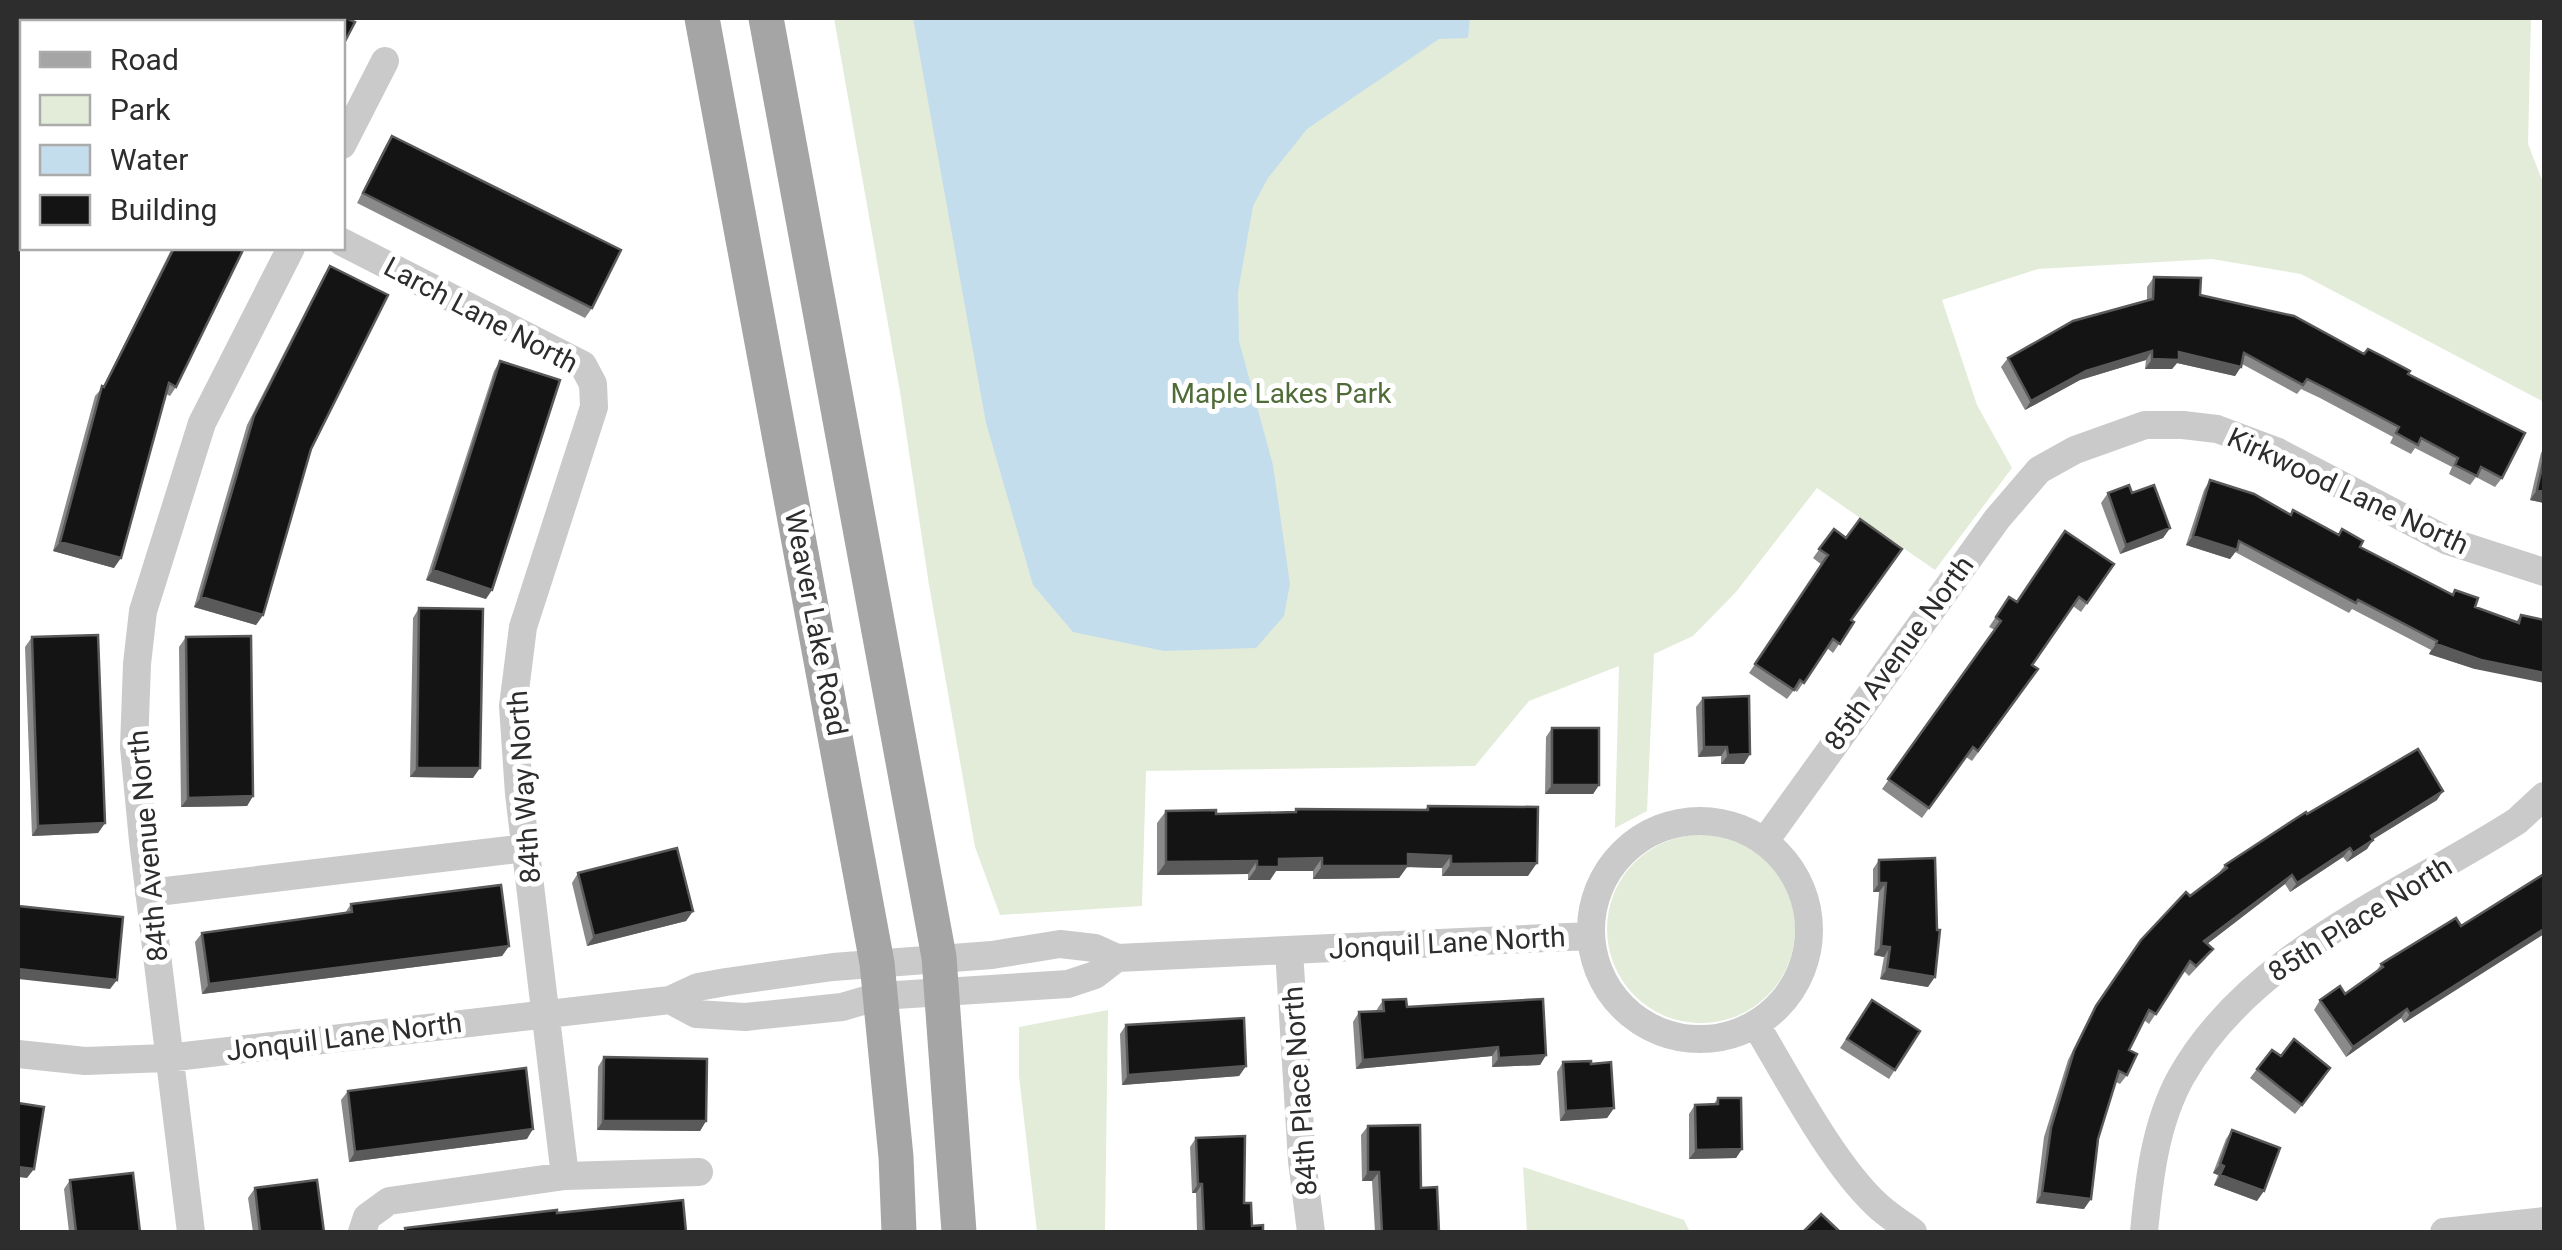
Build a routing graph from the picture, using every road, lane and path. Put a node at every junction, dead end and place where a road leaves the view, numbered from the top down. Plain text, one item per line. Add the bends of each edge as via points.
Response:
1 (702, 18) edge
2 (766, 18) edge
3 (385, 61) dead end
4 (345, 138) edge
5 (345, 244) edge
6 (289, 250) edge
7 (594, 407) joint
8 (2039, 470) joint
9 (2544, 572) edge
10 (2544, 796) edge
11 (1765, 841) junction
12 (526, 848) junction
13 (149, 893) junction
14 (1590, 936) junction
15 (1289, 950) junction
16 (1117, 958) junction
17 (939, 975) junction
18 (878, 979) junction
19 (670, 1000) junction
20 (546, 1013) junction
21 (1756, 1025) junction
22 (18, 1054) edge
23 (167, 1058) junction
24 (699, 1172) dead end
25 (565, 1176) junction
26 (2544, 1221) edge
27 (364, 1225) edge
28 (191, 1232) edge
29 (898, 1232) edge
30 (959, 1232) edge
31 (1311, 1232) edge
32 (1913, 1232) edge
33 (2144, 1232) edge
34 (2444, 1232) edge

1 - 18 main road, Weaver Lake Road
2 - 17 main road
3 - 4 street
5 - 7 street, Larch Lane North via 583,364
6 - 13 street, 84th Avenue North via 202,423 143,611 134,747
7 - 12 street, 84th Way North via 523,626 512,706
8 - 9 street, Kirkwood Lane North via 2146,425 2217,429 2276,451 2448,541
8 - 11 street, 85th Avenue North via 1988,530
10 - 33 street, 85th Place North via 2517,821 2308,946 2247,992 2180,1078 2160,1128
11 - 14 street via 1711,820 1682,821 1632,844 1600,884
11 - 21 street via 1790,867 1806,899 1810,935 1802,970 1783,1001
12 - 13 street
12 - 20 street, 84th Way North
13 - 23 street, 84th Avenue North
14 - 15 street, Jonquil Lane North
14 - 21 street, Jonquil Lane North via 1599,972 1618,1004 1648,1027 1683,1039 1721,1038
15 - 16 street, Jonquil Lane North
15 - 31 street, 84th Place North
16 - 17 street, Jonquil Lane North via 1060,944 992,955
16 - 17 street, Jonquil Lane North via 1096,975 1068,984
17 - 18 street, Jonquil Lane North
17 - 30 main road
18 - 19 street, Jonquil Lane North via 698,986
18 - 19 street, Jonquil Lane North via 842,1006 745,1017 696,1014
18 - 29 main road, Weaver Lake Road
19 - 20 street, Jonquil Lane North
20 - 23 street, Jonquil Lane North
20 - 25 street, 84th Way North
21 - 32 street via 1858,1182
22 - 23 street, Jonquil Lane North via 85,1061
23 - 28 street, 84th Avenue North
24 - 25 street
25 - 27 street via 389,1200
26 - 34 street

